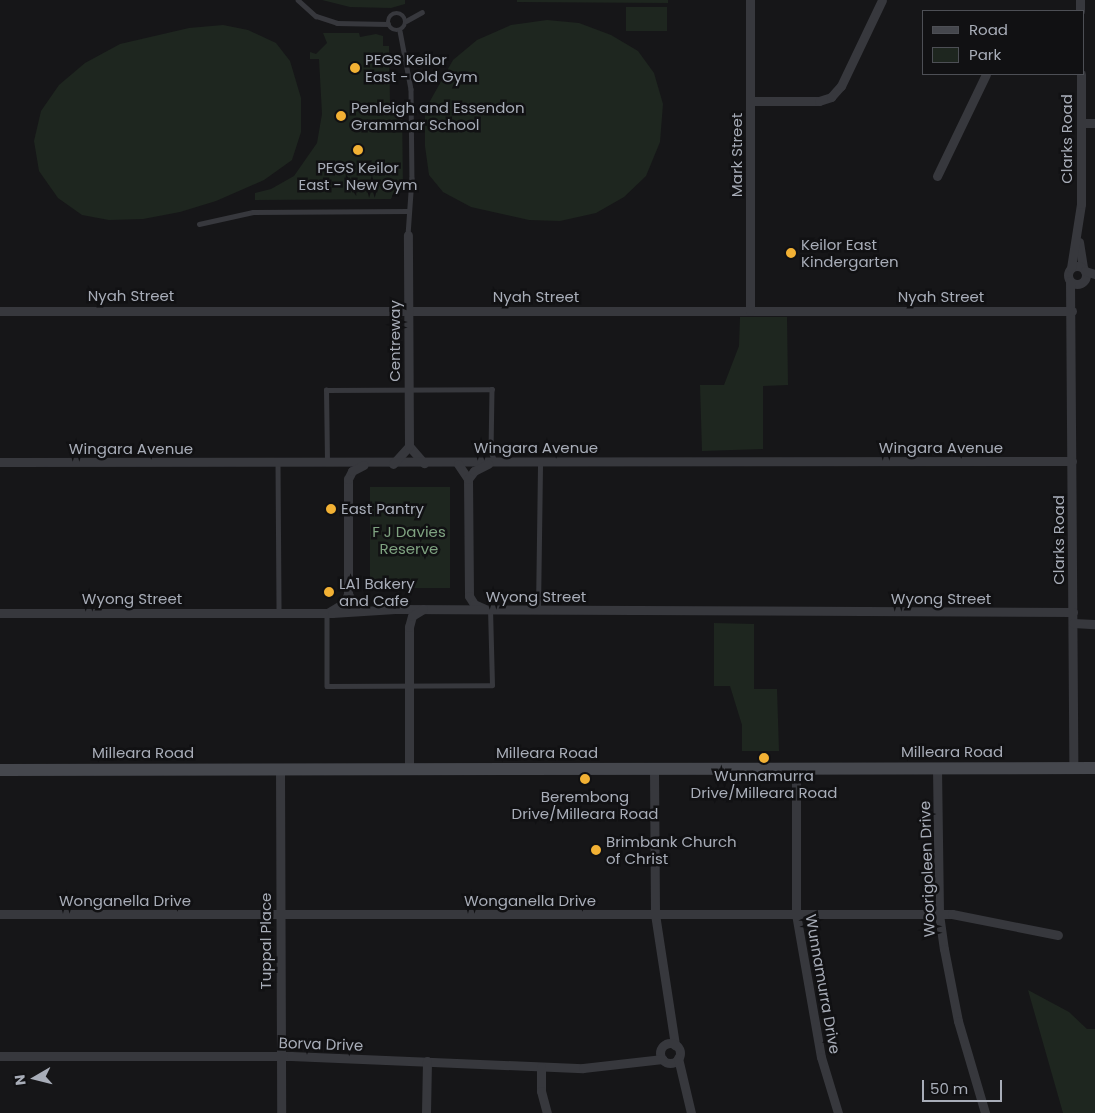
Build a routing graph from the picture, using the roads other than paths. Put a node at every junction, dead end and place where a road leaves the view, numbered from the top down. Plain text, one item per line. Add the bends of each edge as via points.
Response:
1 (298, 0) edge
2 (750, 0) edge
3 (882, 0) edge
4 (422, 12) dead end
5 (406, 21) junction
6 (388, 24) junction
7 (400, 31) junction
8 (986, 75) edge
9 (1081, 75) edge
10 (751, 101) junction
11 (1081, 123) junction
12 (1095, 123) edge
13 (937, 176) dead end
14 (408, 210) junction
15 (199, 224) dead end
16 (1078, 234) junction
17 (408, 235) joint
18 (1071, 268) junction
19 (1084, 269) junction
20 (1095, 274) edge
21 (1095, 280) edge
22 (1070, 281) junction
23 (1082, 282) junction
24 (408, 310) junction
25 (0, 311) edge
26 (750, 311) junction
27 (1072, 311) junction
28 (408, 391) junction
29 (409, 446) junction
30 (0, 462) edge
31 (278, 462) junction
32 (327, 462) junction
33 (540, 462) junction
34 (1072, 462) junction
35 (424, 463) junction
36 (495, 463) junction
37 (365, 464) junction
38 (393, 464) junction
39 (458, 464) junction
40 (348, 476) junction
41 (468, 479) junction
42 (469, 590) junction
43 (348, 594) junction
44 (395, 609) junction
45 (422, 609) junction
46 (454, 609) junction
47 (364, 610) junction
48 (490, 610) junction
49 (538, 610) junction
50 (1073, 612) junction
51 (0, 613) edge
52 (278, 613) junction
53 (327, 613) junction
54 (1073, 623) junction
55 (1095, 624) edge
56 (409, 627) junction
57 (409, 684) junction
58 (796, 768) junction
59 (938, 768) junction
60 (1073, 768) junction
61 (1095, 768) edge
62 (280, 769) junction
63 (409, 769) junction
64 (654, 769) junction
65 (0, 770) edge
66 (0, 914) edge
67 (655, 914) junction
68 (796, 914) junction
69 (939, 914) junction
70 (280, 915) junction
71 (1058, 935) dead end
72 (669, 1053) junction
73 (0, 1056) edge
74 (280, 1056) junction
75 (427, 1062) junction
76 (540, 1067) junction
77 (280, 1113) edge
78 (426, 1113) edge
79 (547, 1113) edge
80 (692, 1113) edge
81 (838, 1113) edge
82 (985, 1113) edge

1 - 6 lane via 316,16 337,23
2 - 10 street, Mark Street
3 - 10 street via 841,86 831,97 819,101
4 - 5 lane
5 - 6 lane via 402,14 396,13 389,18
5 - 7 lane
6 - 7 lane via 392,30
7 - 14 lane via 410,90 412,178
8 - 13 street
9 - 11 street, Clarks Road
10 - 26 street, Mark Street
11 - 12 street
11 - 16 street, Clarks Road
14 - 15 lane via 253,212
14 - 17 lane
16 - 18 street, Clarks Road
16 - 19 street, Clarks Road
17 - 24 street, Centreway
18 - 19 street
18 - 22 street, Clarks Road
19 - 20 street
19 - 23 street, Clarks Road
21 - 23 street
22 - 23 street
22 - 27 street, Clarks Road
23 - 27 street, Clarks Road
24 - 25 street, Nyah Street
24 - 26 street, Nyah Street
24 - 28 street, Centreway
26 - 27 street, Nyah Street
27 - 34 street, Clarks Road
28 - 29 street, Centreway
28 - 32 lane via 326,390
28 - 36 lane via 492,389 491,452
29 - 35 street
29 - 38 street
30 - 31 street, Wingara Avenue
31 - 32 street, Wingara Avenue
31 - 52 lane
32 - 37 street, Wingara Avenue
32 - 40 street
33 - 34 street, Wingara Avenue
33 - 36 street, Wingara Avenue
33 - 49 lane
34 - 50 street, Clarks Road
35 - 38 street, Wingara Avenue
35 - 39 street, Wingara Avenue
36 - 39 street, Wingara Avenue
36 - 41 street via 482,466
37 - 38 street, Wingara Avenue
37 - 40 street
39 - 41 street
40 - 43 street
41 - 42 street
42 - 46 street via 465,602
42 - 48 street via 474,604
43 - 47 street
43 - 53 street via 344,603
44 - 45 street, Wyong Street
44 - 47 street, Wyong Street
44 - 56 street via 404,616
45 - 46 street, Wyong Street
45 - 56 street via 412,616
46 - 48 street, Wyong Street
47 - 53 street, Wyong Street
48 - 49 street, Wyong Street
48 - 57 lane via 492,685
49 - 50 street, Wyong Street
50 - 54 street, Clarks Road
51 - 52 street, Wyong Street
52 - 53 street, Wyong Street
53 - 57 lane via 327,686
54 - 55 street
54 - 60 street, Clarks Road
56 - 57 street
57 - 63 street
58 - 59 main road, Milleara Road
58 - 64 main road, Milleara Road
58 - 68 street, Wunnamurra Drive
59 - 60 main road, Milleara Road
59 - 69 street, Woorigoleen Drive
60 - 61 main road, Milleara Road
62 - 63 main road, Milleara Road
62 - 65 main road, Milleara Road
62 - 70 street, Tuppal Place
63 - 64 main road, Milleara Road
64 - 67 street
66 - 70 street, Wonganella Drive
67 - 68 street, Wonganella Drive
67 - 70 street, Wonganella Drive
67 - 72 street via 670,1014
68 - 69 street, Wonganella Drive
68 - 81 street, Wunnamurra Drive via 817,1039
69 - 71 street, Wonganella Drive
69 - 82 street, Woorigoleen Drive via 952,999
70 - 74 street, Tuppal Place
72 - 76 street, Borva Drive via 594,1068
72 - 80 street via 684,1083
73 - 74 street, Borva Drive
74 - 75 street, Borva Drive
74 - 77 street, Tuppal Place
75 - 76 street, Borva Drive
75 - 78 street
76 - 79 street via 541,1092

